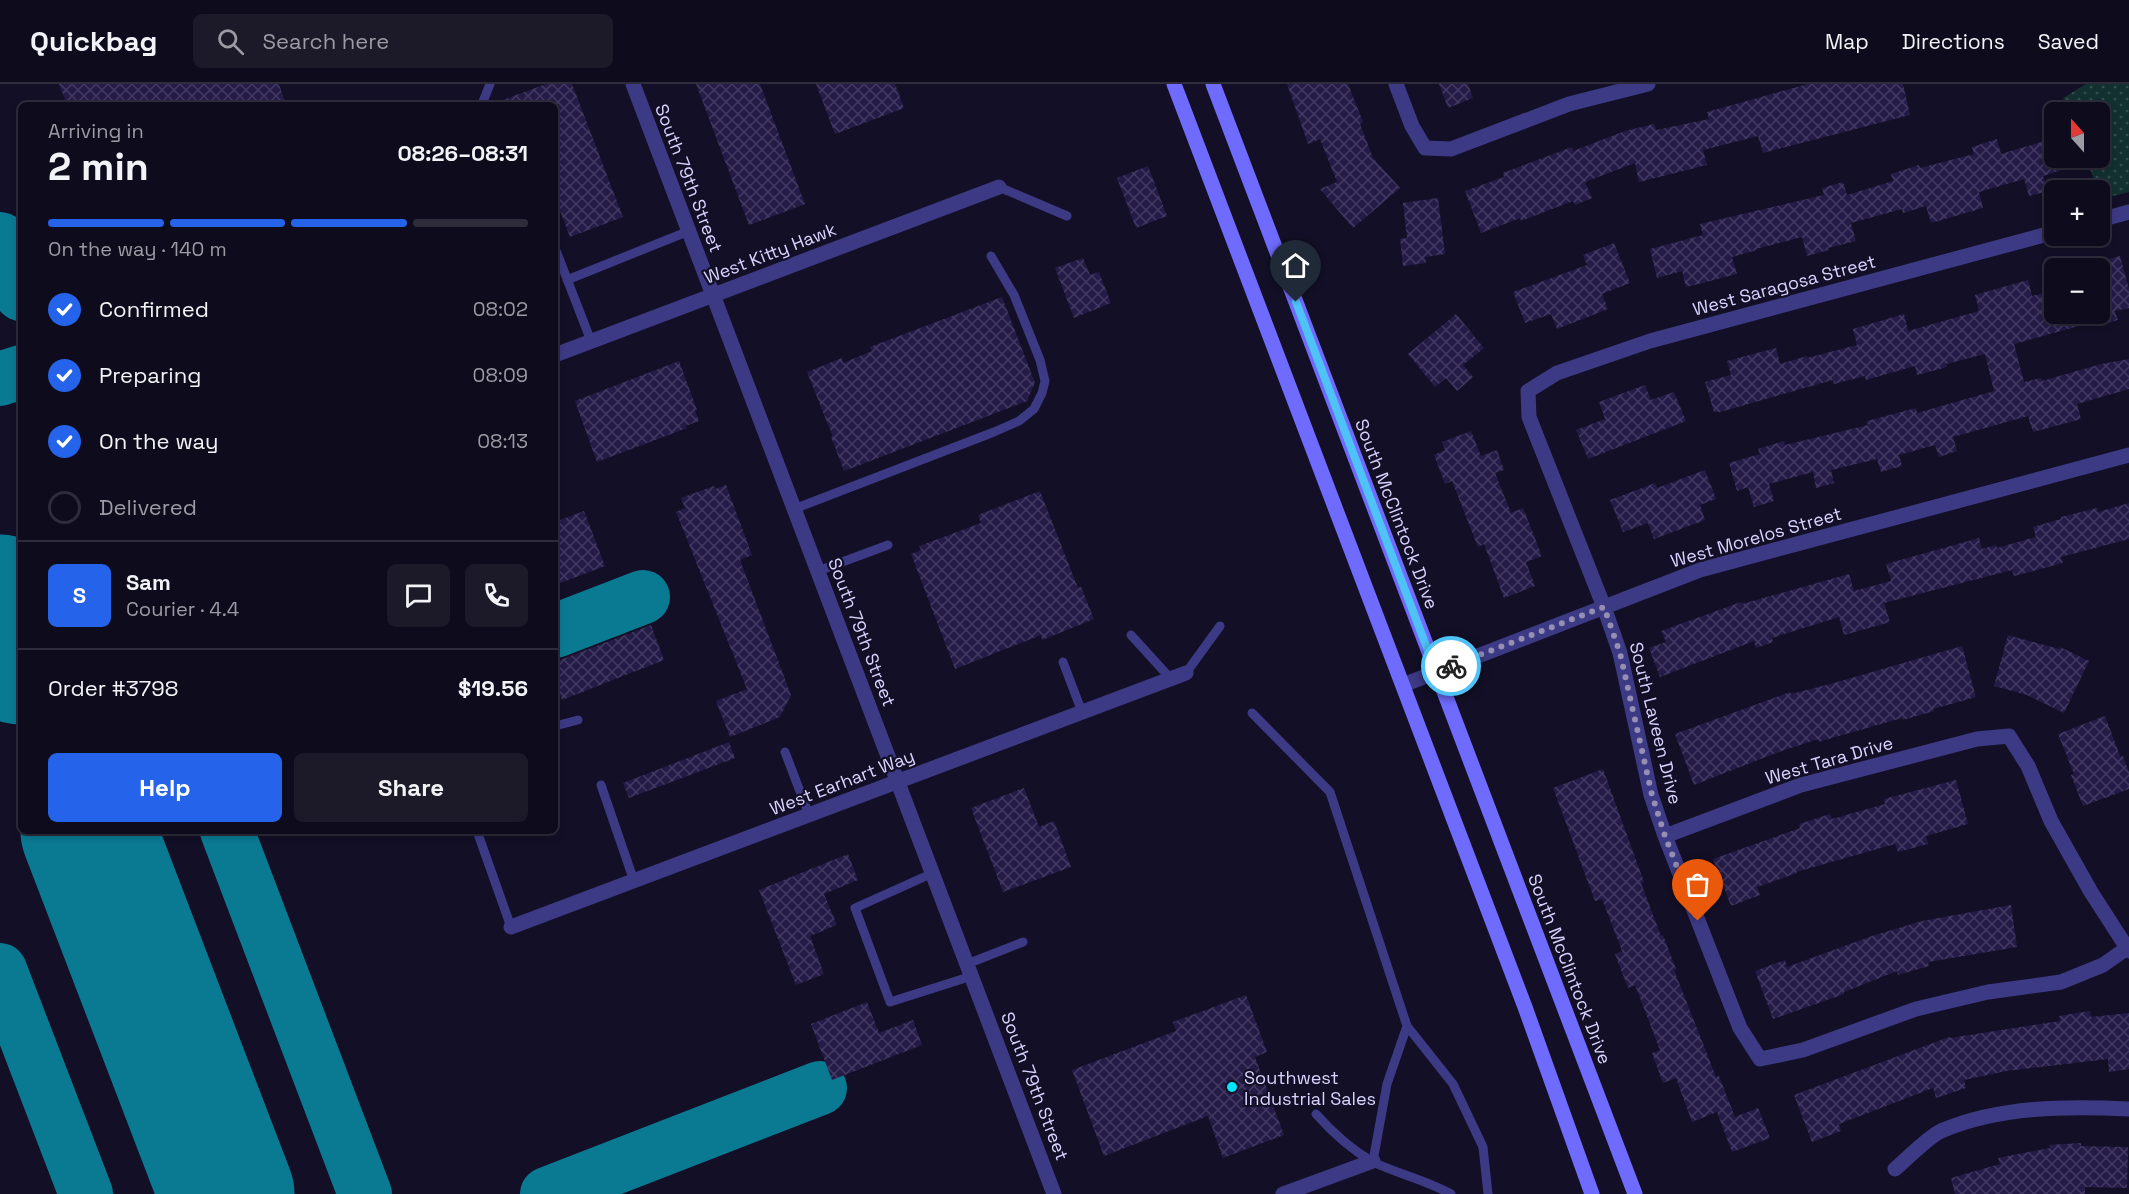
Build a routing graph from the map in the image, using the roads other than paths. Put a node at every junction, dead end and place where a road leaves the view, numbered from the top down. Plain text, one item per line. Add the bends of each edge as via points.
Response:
1 (490, 84) edge
2 (633, 84) edge
3 (1174, 84) edge
4 (1213, 84) edge
5 (1396, 84) edge
6 (1648, 84) edge
7 (483, 102) edge
8 (999, 187) joint
9 (2129, 212) edge
10 (1067, 216) dead end
11 (2110, 217) edge
12 (688, 231) junction
13 (2044, 235) edge
14 (558, 256) edge
15 (991, 256) dead end
16 (567, 280) junction
17 (713, 295) junction
18 (591, 341) junction
19 (558, 354) edge
20 (1528, 391) joint
21 (2129, 455) edge
22 (794, 509) junction
23 (888, 545) dead end
24 (818, 571) junction
25 (1604, 607) junction
26 (1220, 626) dead end
27 (1131, 635) dead end
28 (1063, 662) dead end
29 (1436, 672) junction
30 (1186, 673) joint
31 (1171, 679) junction
32 (1403, 685) junction
33 (1082, 712) junction
34 (1252, 713) dead end
35 (578, 720) dead end
36 (558, 725) edge
37 (785, 752) dead end
38 (898, 781) junction
39 (601, 785) dead end
40 (809, 815) junction
41 (478, 834) edge
42 (1665, 836) junction
43 (933, 873) junction
44 (634, 881) junction
45 (511, 927) joint
46 (1023, 942) dead end
47 (2128, 949) edge
48 (970, 970) junction
49 (1407, 1026) junction
50 (2129, 1108) edge
51 (1316, 1114) dead end
52 (1373, 1161) junction
53 (1895, 1169) dead end
54 (1054, 1194) edge
55 (1283, 1194) edge
56 (1451, 1194) edge
57 (1488, 1194) edge
58 (1592, 1194) edge
59 (1635, 1194) edge

1 - 7 lane
2 - 12 street, South 79th Street
3 - 32 main road
4 - 29 main road, South McClintock Drive
5 - 6 street via 1425,148 1451,149 1569,104
8 - 10 lane
8 - 17 street, West Kitty Hawk
9 - 11 street
12 - 16 lane
12 - 17 street, South 79th Street
13 - 20 street, West Saragosa Street via 1650,341 1557,373
14 - 16 lane
15 - 22 lane via 1014,295 1040,360 1045,381 1034,409 994,432
16 - 18 lane
17 - 18 street, West Kitty Hawk
17 - 22 street, South 79th Street
18 - 19 street, West Kitty Hawk
20 - 25 street, South Laveen Drive via 1529,417
21 - 25 street, West Morelos Street via 1700,570
22 - 24 street, South 79th Street
23 - 24 lane
24 - 38 street, South 79th Street
25 - 29 street, West Morelos Street
25 - 42 street, South Laveen Drive via 1620,653
26 - 30 lane
27 - 31 lane
28 - 33 lane
29 - 32 street, West Morelos Street
29 - 59 main road, South McClintock Drive
30 - 31 street, West Earhart Way
31 - 33 street, West Earhart Way
32 - 58 main road
33 - 38 street, West Earhart Way
34 - 49 lane via 1330,792
35 - 36 lane
37 - 40 lane
38 - 40 street, West Earhart Way
38 - 43 street, South 79th Street
39 - 44 lane
40 - 44 street, West Earhart Way
41 - 45 lane
42 - 47 street, West Tara Drive via 1801,785 1977,739 2009,736 2091,892
42 - 47 street, South Laveen Drive via 1740,1028 1760,1059 1803,1050 1916,1009 1988,992 2061,982 2103,965
43 - 48 street, South 79th Street
43 - 48 lane via 855,908 890,1002
44 - 45 street, West Earhart Way
46 - 48 lane
48 - 54 street, South 79th Street
49 - 52 lane via 1387,1084
49 - 57 lane via 1453,1084 1483,1147
50 - 53 street via 2082,1107 1985,1117 1939,1132
51 - 52 lane via 1330,1131
52 - 55 street
52 - 56 lane

